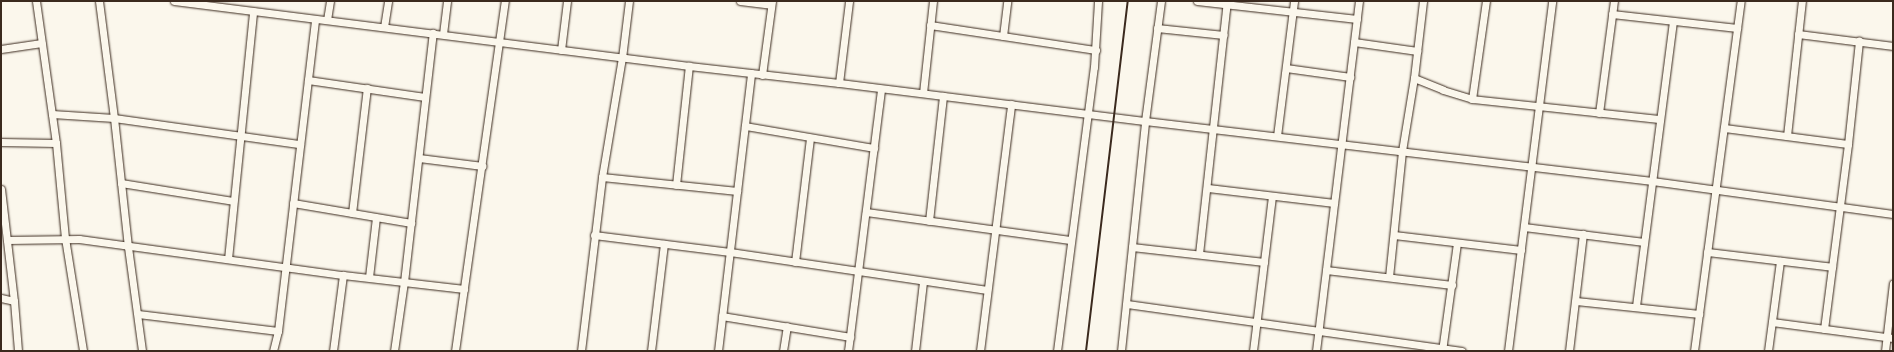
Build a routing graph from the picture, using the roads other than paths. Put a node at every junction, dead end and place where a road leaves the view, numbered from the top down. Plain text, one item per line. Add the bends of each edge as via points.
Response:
1 (36, 1) edge
2 (98, 1) edge
3 (174, 1) edge
4 (330, 1) edge
5 (388, 1) edge
6 (447, 1) edge
7 (505, 1) edge
8 (567, 1) edge
9 (629, 1) edge
10 (740, 1) edge
11 (849, 1) edge
12 (933, 1) edge
13 (1007, 1) edge
14 (1098, 1) edge
15 (1161, 1) edge
16 (1197, 1) edge
17 (1294, 1) edge
18 (1359, 1) edge
19 (1423, 1) edge
20 (1486, 1) edge
21 (1552, 1) edge
22 (1614, 1) edge
23 (1741, 1) edge
24 (1802, 1) edge
25 (1227, 2) edge
26 (212, 3) edge
27 (771, 3) edge
28 (253, 11) junction
29 (1292, 11) junction
30 (1612, 14) junction
31 (1357, 18) junction
32 (314, 19) junction
33 (328, 20) junction
34 (1673, 21) junction
35 (930, 25) junction
36 (384, 27) junction
37 (1157, 28) junction
38 (1737, 28) junction
39 (433, 33) junction
40 (443, 34) junction
41 (1798, 34) junction
42 (1224, 35) junction
43 (1003, 36) junction
44 (1859, 41) junction
45 (42, 42) junction
46 (500, 42) junction
47 (1354, 42) junction
48 (1893, 46) edge
49 (1, 49) edge
50 (561, 50) junction
51 (1096, 50) junction
52 (1417, 51) junction
53 (622, 58) junction
54 (689, 66) junction
55 (1286, 68) junction
56 (751, 73) junction
57 (762, 75) junction
58 (1350, 77) junction
59 (1414, 78) junction
60 (308, 80) junction
61 (839, 83) junction
62 (366, 88) junction
63 (881, 89) junction
64 (923, 93) junction
65 (943, 96) junction
66 (425, 97) junction
67 (1472, 99) junction
68 (1011, 104) junction
69 (1539, 106) junction
70 (1599, 113) junction
71 (52, 114) junction
72 (1086, 114) junction
73 (114, 118) junction
74 (1660, 119) junction
75 (1145, 121) junction
76 (745, 126) junction
77 (1212, 128) junction
78 (1724, 128) junction
79 (239, 135) junction
80 (1276, 136) junction
81 (1787, 136) junction
82 (810, 138) junction
83 (1, 142) edge
84 (56, 143) junction
85 (1341, 143) junction
86 (300, 144) junction
87 (1848, 144) junction
88 (874, 148) junction
89 (1402, 151) junction
90 (419, 158) junction
91 (482, 166) junction
92 (1531, 168) junction
93 (602, 177) junction
94 (1652, 181) junction
95 (121, 183) junction
96 (676, 185) junction
97 (1208, 188) junction
98 (1, 190) edge
99 (737, 191) junction
100 (1715, 191) junction
101 (1272, 196) junction
102 (233, 201) junction
103 (2, 202) edge
104 (293, 203) junction
105 (1334, 203) junction
106 (1840, 207) junction
107 (866, 212) junction
108 (352, 213) junction
109 (1893, 214) edge
110 (376, 217) junction
111 (929, 221) junction
112 (410, 223) junction
113 (1524, 227) junction
114 (995, 230) junction
115 (1583, 234) junction
116 (594, 235) junction
117 (1394, 235) junction
118 (66, 238) junction
119 (7, 240) junction
120 (1070, 240) junction
121 (1644, 242) junction
122 (1457, 243) junction
123 (664, 244) junction
124 (128, 247) junction
125 (1132, 247) junction
126 (1521, 250) junction
127 (730, 252) junction
128 (1707, 252) junction
129 (1200, 254) junction
130 (228, 259) junction
131 (1780, 261) junction
132 (796, 262) junction
133 (1264, 262) junction
134 (286, 267) junction
135 (1832, 267) junction
136 (1326, 270) junction
137 (858, 272) junction
138 (343, 275) junction
139 (369, 277) junction
140 (1389, 277) junction
141 (404, 282) junction
142 (923, 282) junction
143 (1893, 283) edge
144 (1452, 285) junction
145 (464, 289) junction
146 (987, 290) junction
147 (1, 298) edge
148 (1576, 300) junction
149 (14, 301) junction
150 (1127, 304) junction
151 (1636, 306) junction
152 (138, 314) junction
153 (1699, 314) junction
154 (722, 316) junction
155 (1257, 321) junction
156 (1772, 322) junction
157 (787, 326) junction
158 (1824, 329) junction
159 (278, 331) junction
160 (1318, 331) junction
161 (850, 337) junction
162 (1890, 337) edge
163 (1443, 350) edge
164 (18, 351) edge
165 (83, 351) edge
166 (142, 351) edge
167 (273, 351) edge
168 (333, 351) edge
169 (394, 351) edge
170 (455, 351) edge
171 (581, 351) edge
172 (651, 351) edge
173 (718, 351) edge
174 (783, 351) edge
175 (848, 351) edge
176 (915, 351) edge
177 (980, 351) edge
178 (1057, 351) edge
179 (1121, 351) edge
180 (1253, 351) edge
181 (1316, 351) edge
182 (1462, 351) edge
183 (1508, 351) edge
184 (1570, 351) edge
185 (1694, 351) edge
186 (1768, 351) edge
187 (1885, 351) edge

1 - 45 street
2 - 73 street
3 - 26 street
4 - 33 street
5 - 36 street
6 - 40 street
7 - 46 street
8 - 50 street
9 - 53 street
10 - 27 street
11 - 61 street
12 - 35 street
13 - 43 street
14 - 51 street
15 - 37 street
16 - 25 street
17 - 29 street
18 - 31 street
19 - 52 street
20 - 67 street
21 - 69 street
22 - 30 street
23 - 38 street
24 - 41 street
25 - 29 street
25 - 42 street
26 - 28 street
27 - 57 street
28 - 32 street
28 - 79 street
29 - 31 street
29 - 55 street
30 - 34 street
30 - 70 street
31 - 47 street
32 - 33 street
32 - 60 street
33 - 36 street
34 - 38 street
34 - 74 street
35 - 43 street
35 - 64 street
36 - 39 street
37 - 42 street
37 - 75 street
38 - 78 street
39 - 40 street
39 - 66 street
40 - 46 street
41 - 44 street
41 - 81 street
42 - 77 street
43 - 51 street
44 - 48 street
44 - 87 street
45 - 49 street
45 - 71 street
46 - 50 street
46 - 91 street
47 - 52 street
47 - 58 street
50 - 53 street
51 - 72 street
52 - 59 street
53 - 54 street
53 - 93 street
54 - 56 street
54 - 96 street
55 - 58 street
55 - 80 street
56 - 57 street
56 - 76 street
57 - 61 street
58 - 85 street
59 - 67 street
59 - 89 street
60 - 62 street
60 - 86 street
61 - 63 street
62 - 66 street
62 - 108 street
63 - 64 street
63 - 88 street
64 - 65 street
65 - 68 street
65 - 111 street
66 - 90 street
67 - 69 street
68 - 72 street
68 - 114 street
69 - 70 street
69 - 92 street
70 - 74 street
71 - 73 street
71 - 84 street
72 - 75 street
72 - 120 street
73 - 79 street
73 - 95 street
74 - 94 street
75 - 77 street
75 - 125 street
76 - 82 street
76 - 99 street
77 - 80 street
77 - 97 street
78 - 81 street
78 - 100 street
79 - 86 street
79 - 102 street
80 - 85 street
81 - 87 street
82 - 88 street
82 - 132 street
83 - 84 street
84 - 118 street
85 - 89 street
85 - 105 street
86 - 104 street
87 - 106 street
88 - 107 street
89 - 92 street
89 - 117 street
90 - 91 street
90 - 112 street
91 - 145 street
92 - 94 street
92 - 113 street
93 - 96 street
93 - 116 street
94 - 100 street
94 - 121 street
95 - 102 street
95 - 124 street
96 - 99 street
97 - 101 street
97 - 129 street
98 - 103 street
99 - 127 street
100 - 106 street
100 - 128 street
101 - 105 street
101 - 133 street
102 - 130 street
103 - 119 street
104 - 108 street
104 - 134 street
105 - 136 street
106 - 109 street
106 - 135 street
107 - 111 street
107 - 137 street
108 - 110 street
110 - 112 street
110 - 139 street
111 - 114 street
112 - 141 street
113 - 115 street
113 - 126 street
114 - 120 street
114 - 146 street
115 - 121 street
115 - 148 street
116 - 123 street
116 - 171 street
117 - 122 street
117 - 140 street
118 - 119 street
118 - 124 street
118 - 165 street
119 - 149 street
120 - 178 street
121 - 151 street
122 - 126 street
122 - 144 street
123 - 127 street
123 - 172 street
124 - 130 street
124 - 152 street
125 - 129 street
125 - 150 street
126 - 183 street
127 - 132 street
127 - 154 street
128 - 131 street
128 - 153 street
129 - 133 street
130 - 134 street
131 - 135 street
131 - 156 street
132 - 137 street
133 - 155 street
134 - 138 street
134 - 159 street
135 - 158 street
136 - 140 street
136 - 160 street
137 - 142 street
137 - 161 street
138 - 139 street
138 - 168 street
139 - 141 street
140 - 144 street
141 - 145 street
141 - 169 street
142 - 146 street
142 - 176 street
143 - 162 street
144 - 163 street
145 - 170 street
146 - 177 street
147 - 149 street
148 - 151 street
148 - 184 street
149 - 164 street
150 - 155 street
150 - 179 street
151 - 153 street
152 - 159 street
152 - 166 street
153 - 185 street
154 - 157 street
154 - 173 street
155 - 160 street
155 - 180 street
156 - 158 street
156 - 186 street
157 - 161 street
157 - 174 street
158 - 162 street
159 - 167 street
160 - 163 street
160 - 181 street
161 - 175 street
162 - 187 street
163 - 182 street

